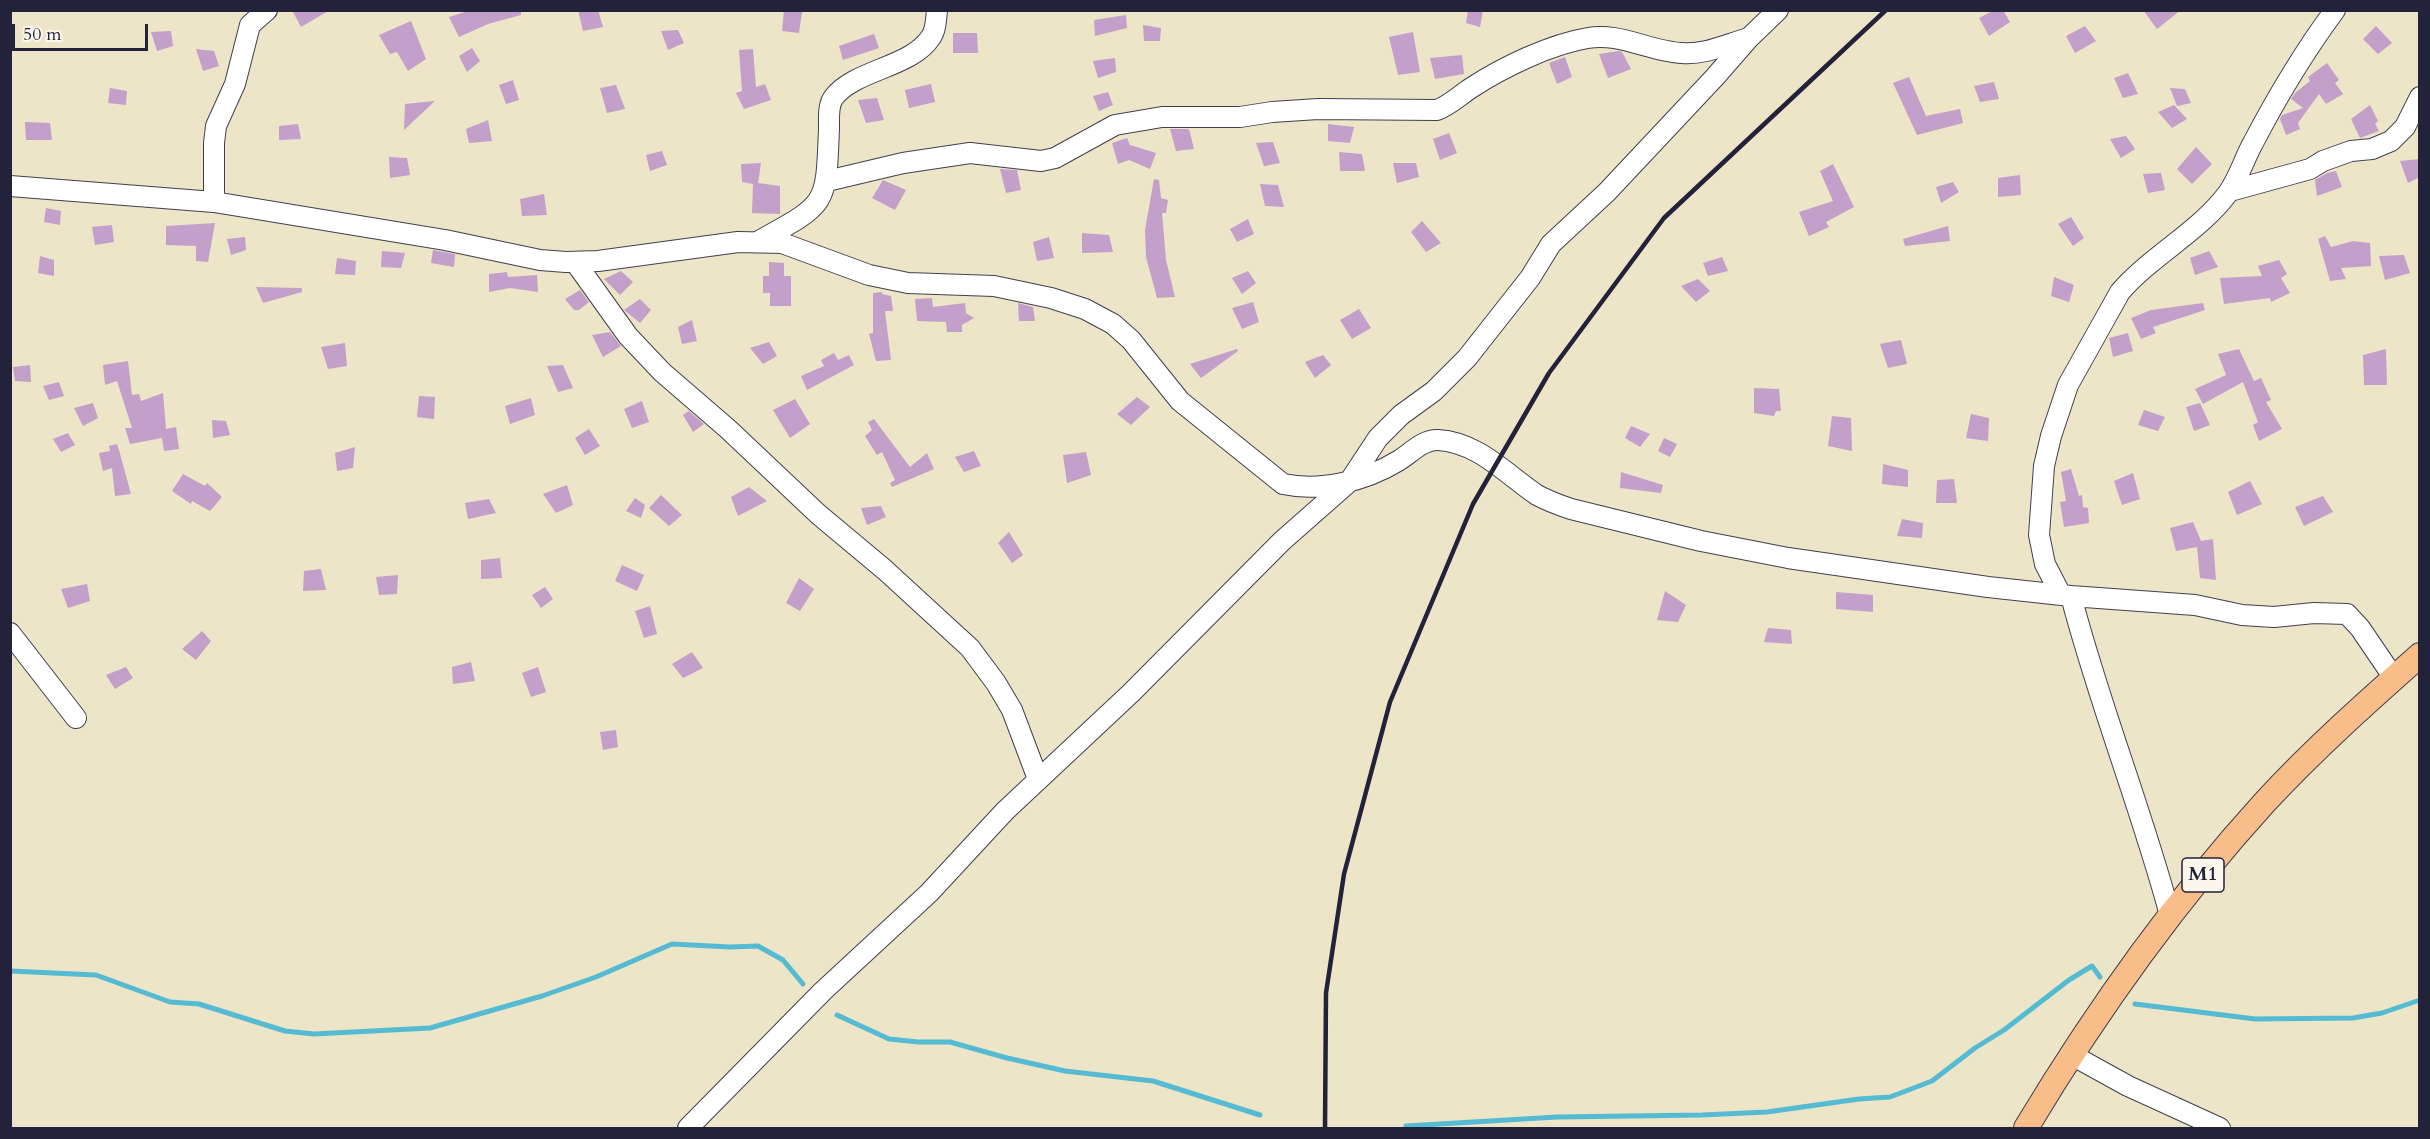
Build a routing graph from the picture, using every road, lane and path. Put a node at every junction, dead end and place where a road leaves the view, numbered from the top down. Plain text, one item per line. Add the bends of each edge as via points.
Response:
1 (267, 10) edge
2 (937, 10) edge
3 (1778, 10) edge
4 (2335, 10) edge
5 (1749, 38) junction
6 (2420, 97) edge
7 (827, 181) junction
8 (10, 186) edge
9 (2230, 191) junction
10 (214, 202) junction
11 (759, 242) junction
12 (575, 262) junction
13 (1348, 482) junction
14 (2066, 595) junction
15 (10, 633) edge
16 (2420, 654) edge
17 (2394, 678) junction
18 (76, 718) dead end
19 (1038, 779) junction
20 (2170, 915) junction
21 (2070, 1054) junction
22 (688, 1128) edge
23 (2026, 1128) edge
24 (2220, 1128) edge

1 - 10 street via 250,26 235,84 216,126
2 - 7 street via 932,36 922,47 840,89 831,101
3 - 5 street
4 - 9 street via 2297,66
5 - 7 street via 1698,53 1681,53 1609,37 1592,37 1568,42 1517,64 1437,110 1318,109 1240,117 1162,117 1115,124 1055,158 1041,161 970,153 903,163
5 - 13 street via 1607,192 1551,244 1530,278 1467,358 1378,438
6 - 9 street via 2405,127 2391,141
7 - 11 street via 815,207
8 - 10 street
9 - 14 street via 2182,239 2131,280 2068,385 2044,466 2039,535 2046,564
10 - 12 street via 445,240 540,260
11 - 12 street
11 - 13 street via 782,243 869,275 908,283 994,286 1085,309 1119,329 1180,401 1275,478 1297,486
12 - 19 street via 628,336 662,372 969,648 1012,710
13 - 14 street via 1397,462 1425,443 1450,442 1497,463 1552,502 1619,521 1788,558
13 - 19 street via 1282,541 1131,693
14 - 17 street via 2195,605 2242,615 2347,614
14 - 20 street via 2154,853
15 - 18 street
16 - 17 main road, M1
17 - 20 main road, M1 via 2266,802
19 - 22 street via 928,893 823,991
20 - 21 main road, M1
21 - 23 main road, M1
21 - 24 street via 2128,1086

